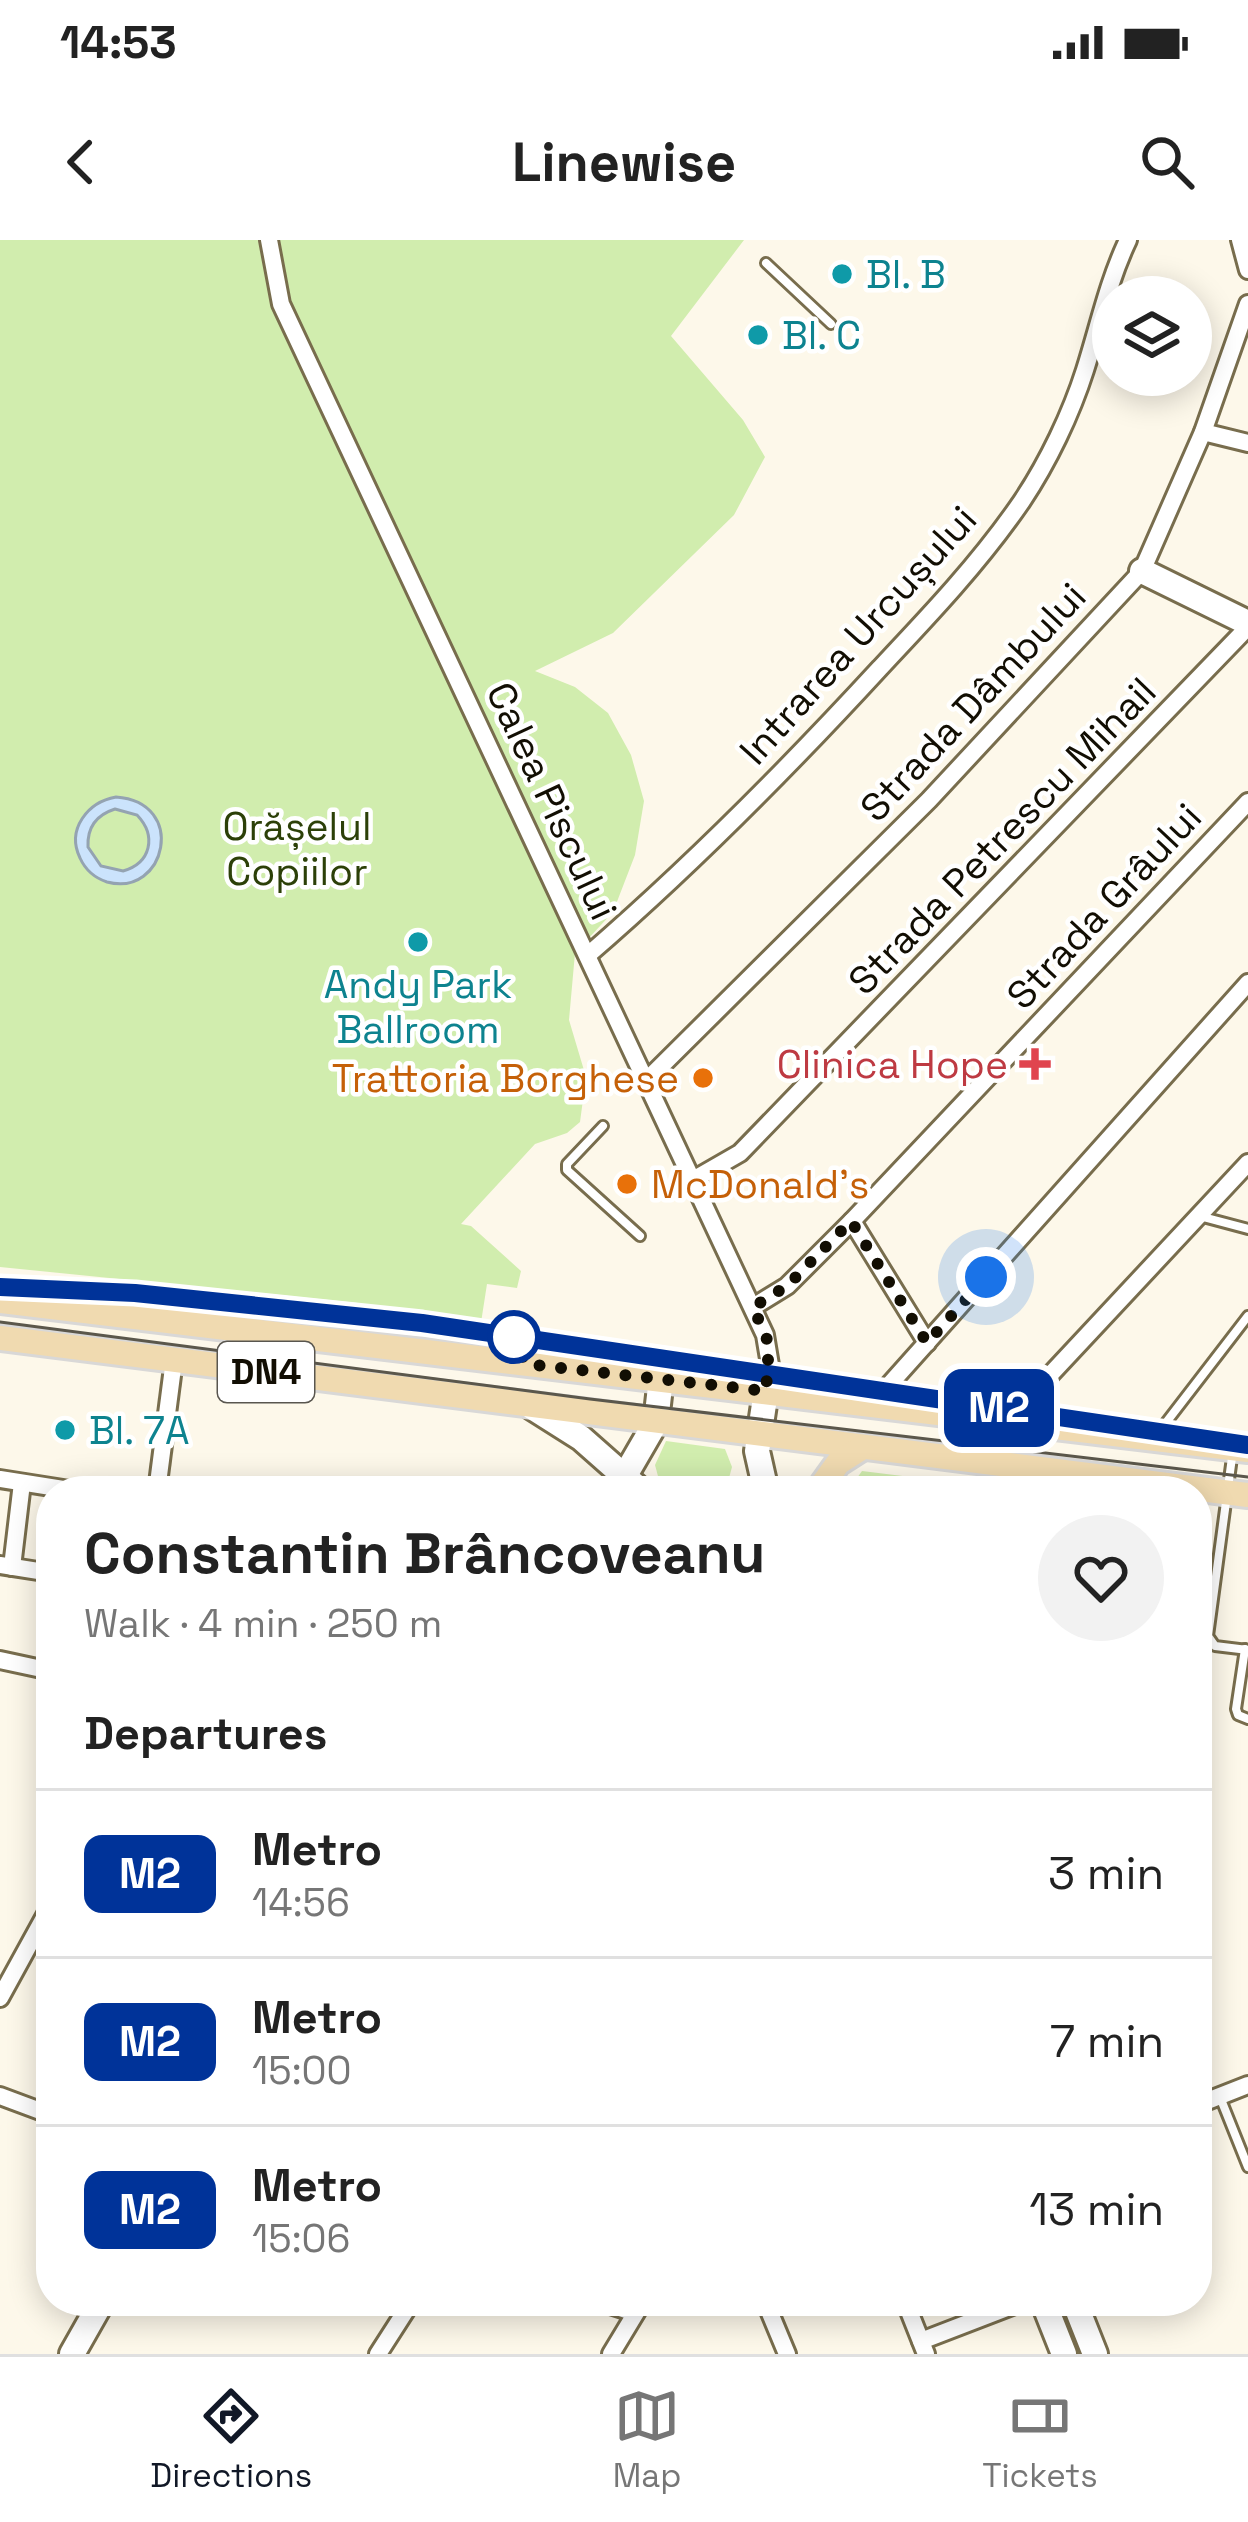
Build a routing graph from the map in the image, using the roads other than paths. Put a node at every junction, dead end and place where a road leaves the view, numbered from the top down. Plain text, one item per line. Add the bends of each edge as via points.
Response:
1 (269, 240) edge
2 (1128, 240) edge
3 (1240, 240) edge
4 (766, 263) dead end
5 (1248, 270) edge
6 (1248, 304) edge
7 (831, 324) dead end
8 (1203, 432) junction
9 (1248, 443) edge
10 (1142, 571) junction
11 (1248, 625) edge
12 (1248, 802) edge
13 (588, 955) junction
14 (1248, 983) edge
15 (646, 1081) junction
16 (603, 1126) dead end
17 (1248, 1163) edge
18 (693, 1180) junction
19 (1199, 1216) junction
20 (851, 1221) junction
21 (1248, 1229) edge
22 (640, 1236) dead end
23 (0, 1301) edge
24 (753, 1307) junction
25 (1248, 1316) edge
26 (0, 1338) edge
27 (927, 1343) junction
28 (174, 1360) junction
29 (662, 1378) junction
30 (766, 1391) junction
31 (872, 1404) junction
32 (532, 1406) junction
33 (1006, 1420) junction
34 (656, 1422) junction
35 (758, 1434) junction
36 (1154, 1439) junction
37 (863, 1447) junction
38 (1240, 1449) edge
39 (159, 1476) edge
40 (618, 1476) edge
41 (632, 1476) edge
42 (756, 1476) edge
43 (829, 1476) edge
44 (1029, 1476) edge
45 (0, 1479) edge
46 (22, 1483) junction
47 (36, 1485) edge
48 (1238, 1494) edge
49 (6, 1566) edge
50 (36, 1571) edge
51 (1212, 1617) edge
52 (1212, 1642) edge
53 (1246, 1649) edge
54 (0, 1660) edge
55 (36, 1668) edge
56 (1248, 1719) edge
57 (36, 1933) edge
58 (0, 1999) edge
59 (1248, 2085) edge
60 (0, 2096) edge
61 (1220, 2096) junction
62 (1212, 2099) edge
63 (36, 2109) edge
64 (1248, 2167) edge
65 (94, 2316) edge
66 (403, 2316) edge
67 (634, 2316) edge
68 (771, 2316) edge
69 (911, 2316) edge
70 (993, 2316) edge
71 (1049, 2316) edge
72 (1080, 2316) edge
73 (924, 2348) edge
74 (72, 2354) edge
75 (379, 2354) edge
76 (611, 2354) edge
77 (787, 2354) edge
78 (1064, 2354) edge
79 (1095, 2354) edge

1 - 13 street, Calea Piscului via 280,304
2 - 13 street, Intrarea Urcușului via 1084,373 1022,500 947,596 838,713
3 - 5 street
4 - 7 lane
6 - 8 street, Strada Dâmbului
8 - 9 street
8 - 10 street, Strada Dâmbului
10 - 11 main road
10 - 15 street, Strada Dâmbului via 928,800
11 - 18 street, Strada Petrescu Mihail via 782,1112 740,1153
12 - 20 street, Strada Grâului
13 - 15 street, Calea Piscului
14 - 27 street
15 - 18 street, Calea Piscului
16 - 22 lane via 567,1170
17 - 19 street
18 - 24 street, Calea Piscului
19 - 21 lane
19 - 33 street
20 - 24 street, Strada Grâului via 787,1286
20 - 27 street
23 - 29 main road, DN4
24 - 30 street, Calea Piscului via 769,1344
25 - 36 lane
26 - 28 main road, DN4
27 - 31 street
28 - 32 main road, DN4
28 - 39 street
29 - 30 main road, DN4
29 - 34 main road
30 - 31 main road, DN4
30 - 35 main road
31 - 33 main road, DN4
32 - 34 main road, DN4
32 - 40 main road via 581,1438
33 - 36 main road, DN4
34 - 35 main road, DN4
34 - 41 main road
35 - 37 main road, DN4
35 - 42 main road
36 - 38 main road, DN4
37 - 43 main road
37 - 44 main road, DN4
38 - 48 lane
45 - 46 street
46 - 47 street
46 - 49 street
48 - 51 lane
49 - 50 street
52 - 53 lane
53 - 56 lane via 1236,1709
54 - 55 street
57 - 58 street
59 - 61 street
60 - 63 street
61 - 62 street
61 - 64 lane
65 - 74 main road
66 - 75 street
67 - 76 street
68 - 77 street
69 - 73 street
70 - 73 street
71 - 78 main road
72 - 79 main road

